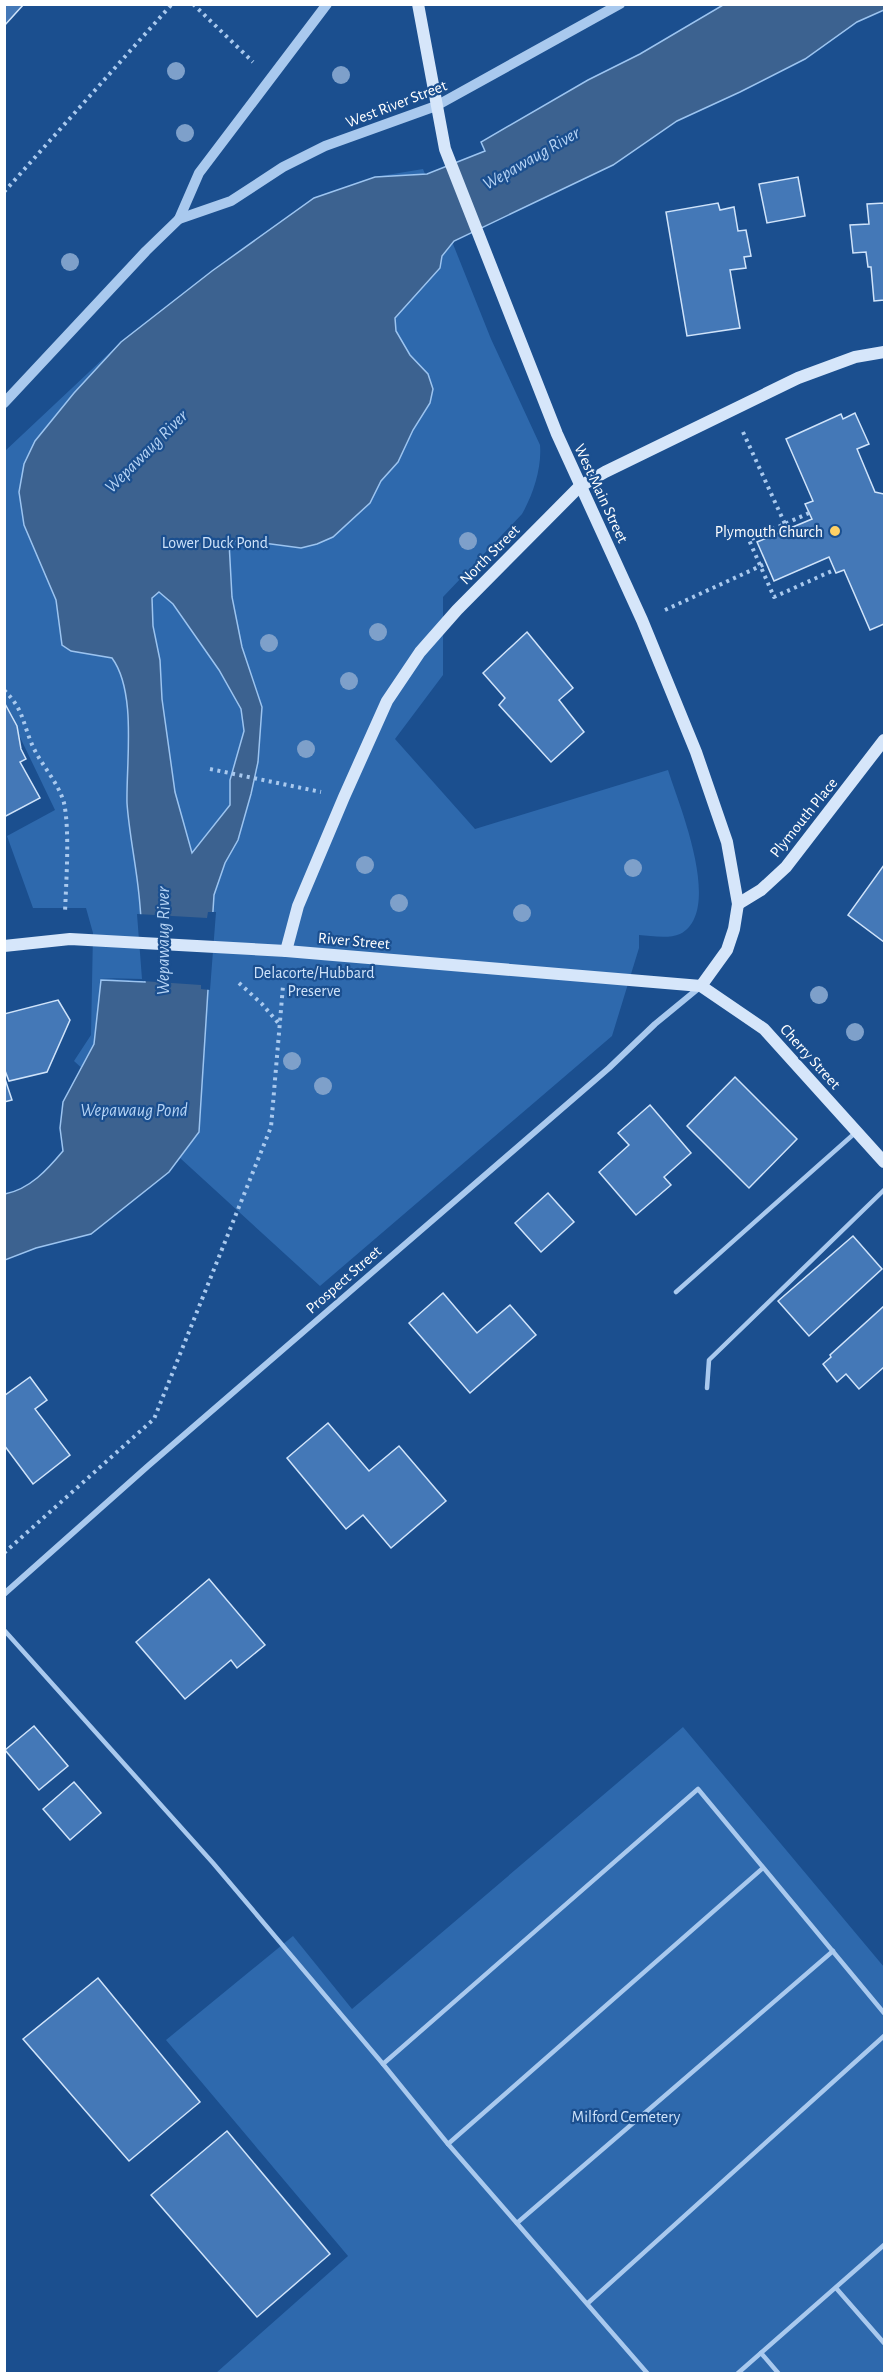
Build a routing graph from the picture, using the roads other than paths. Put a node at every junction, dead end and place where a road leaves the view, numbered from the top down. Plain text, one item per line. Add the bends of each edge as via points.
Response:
1 (327, 4) edge
2 (418, 4) edge
3 (620, 4) edge
4 (436, 106) junction
5 (179, 219) junction
6 (885, 352) edge
7 (4, 404) edge
8 (579, 487) junction
9 (885, 740) edge
10 (738, 904) junction
11 (5, 944) edge
12 (286, 951) junction
13 (701, 986) junction
14 (857, 1131) junction
15 (885, 1162) edge
16 (885, 1190) edge
17 (676, 1292) dead end
18 (706, 1388) dead end
19 (4, 1594) edge
20 (4, 1630) edge
21 (763, 1868) junction
22 (833, 1951) junction
23 (885, 2013) edge
24 (885, 2036) edge
25 (383, 2064) junction
26 (448, 2144) junction
27 (517, 2223) junction
28 (885, 2245) edge
29 (836, 2288) junction
30 (588, 2303) junction
31 (885, 2343) edge
32 (760, 2353) junction
33 (648, 2373) edge
34 (737, 2373) edge
35 (779, 2373) edge

1 - 5 street, West River Street via 199,173
2 - 4 main road, West Main Street
3 - 4 street, West River Street
4 - 5 street, West River Street via 325,146 283,167 231,201
4 - 8 main road, West Main Street via 449,158 480,241
5 - 7 street, West River Street
6 - 8 main road, North Street via 855,357 798,378
8 - 10 main road, West Main Street via 642,620 696,752 727,842
8 - 12 main road, North Street via 457,610 420,652 387,702 298,906
9 - 10 main road, Plymouth Place via 786,867
10 - 13 main road, West Main Street via 728,950
11 - 12 main road, River Street via 70,939
12 - 13 main road, River Street
13 - 14 main road, Cherry Street via 764,1029
13 - 19 street, Prospect Street
14 - 15 main road, Cherry Street
14 - 17 lane
16 - 18 lane via 709,1360
20 - 25 lane via 213,1863
21 - 22 lane
21 - 25 lane via 698,1789
21 - 26 lane
22 - 23 lane
22 - 27 lane
24 - 30 lane
25 - 26 lane
26 - 27 lane
27 - 30 lane
28 - 29 lane
29 - 31 lane
29 - 32 lane
30 - 33 lane
32 - 34 lane
32 - 35 lane

